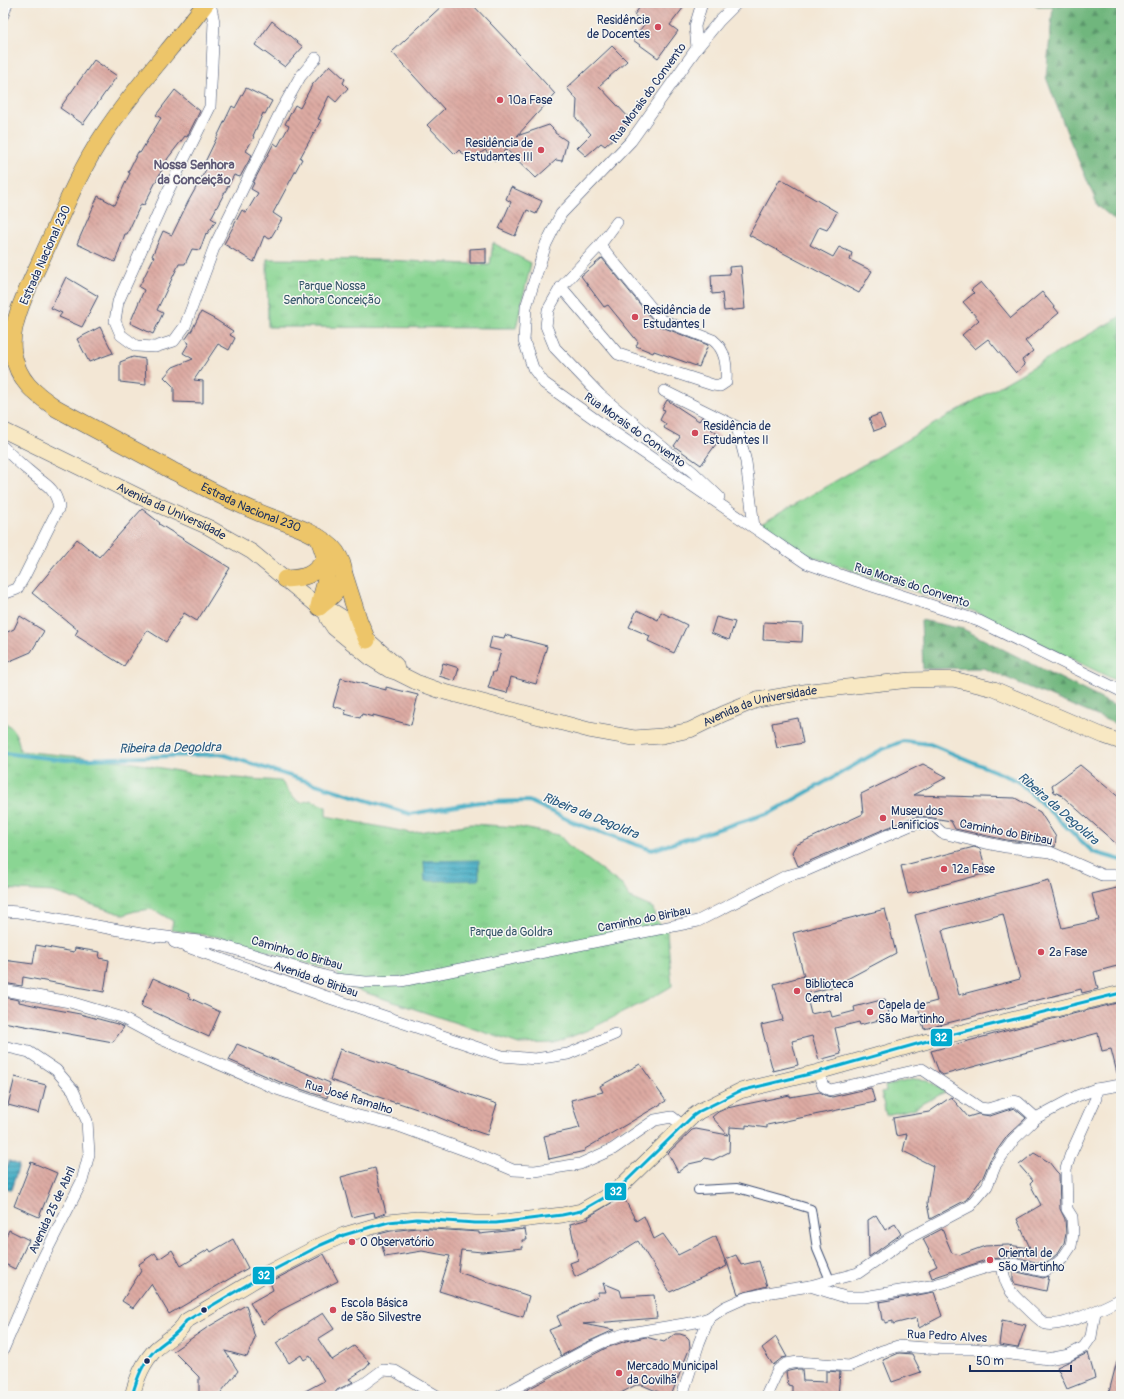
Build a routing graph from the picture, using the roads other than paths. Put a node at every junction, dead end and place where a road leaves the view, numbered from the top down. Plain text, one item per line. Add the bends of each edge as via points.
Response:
1 (7, 3) edge
2 (206, 3) edge
3 (210, 3) edge
4 (702, 3) edge
5 (737, 3) edge
6 (3, 15) edge
7 (696, 48) junction
8 (316, 58) dead end
9 (617, 222) dead end
10 (600, 244) junction
11 (561, 287) junction
12 (664, 392) dead end
13 (3, 430) edge
14 (3, 447) edge
15 (743, 520) junction
16 (754, 527) junction
17 (318, 537) junction
18 (326, 558) junction
19 (344, 574) junction
20 (285, 579) junction
21 (3, 594) edge
22 (323, 610) junction
23 (367, 640) junction
24 (398, 673) junction
25 (1121, 691) edge
26 (1121, 742) edge
27 (1121, 875) edge
28 (3, 911) edge
29 (151, 935) junction
30 (3, 990) edge
31 (1121, 993) edge
32 (615, 1034) dead end
33 (3, 1046) edge
34 (818, 1072) junction
35 (1121, 1085) edge
36 (1096, 1089) junction
37 (1036, 1118) junction
38 (683, 1126) junction
39 (698, 1190) dead end
40 (1002, 1265) junction
41 (830, 1280) junction
42 (810, 1286) junction
43 (1121, 1299) edge
44 (1095, 1312) junction
45 (709, 1318) junction
46 (3, 1350) edge
47 (132, 1396) edge
48 (340, 1396) edge
49 (437, 1396) edge
50 (500, 1396) edge
51 (682, 1396) edge
52 (766, 1396) edge

1 - 6 street
2 - 17 main road, Estrada Nacional 230 via 133,94 88,160 26,294 13,331 13,352 17,368 26,385 56,408 229,500
3 - 8 street via 214,22 210,107 167,193 118,302 115,321 121,335 136,346 155,348 174,341 185,326 215,245 281,111 300,77
4 - 7 street via 695,26
5 - 7 street, Rua Morais do Convento
7 - 15 street, Rua Morais do Convento via 631,141 561,214 546,244 526,307 524,341 533,368 544,382
9 - 10 street
10 - 11 street
10 - 11 street via 662,320 713,340 719,345 726,360 726,382 720,386 713,385 618,354
11 - 15 street via 548,310 546,326 554,348 600,395 694,473
12 - 16 street via 737,427 746,462
13 - 20 main road, Avenida da Universidade via 142,498 208,527 252,552
14 - 21 street via 28,471 51,488 57,496 59,506 17,589
15 - 16 street, Rua Morais do Convento
16 - 25 street, Rua Morais do Convento via 806,562 979,621
17 - 18 main road
17 - 19 main road, Estrada Nacional 230 via 331,545 337,553
18 - 20 main road via 316,571 307,576
18 - 22 main road via 327,576 321,593
19 - 22 main road via 339,589
19 - 23 main road, Estrada Nacional 230
20 - 22 main road, Avenida da Universidade
22 - 23 main road, Avenida da Universidade via 334,612
22 - 24 main road, Avenida da Universidade via 334,628 384,667
23 - 24 main road, Avenida da Universidade via 396,665
24 - 26 main road, Avenida da Universidade via 441,691 589,730 634,738 690,730 757,700 910,680 953,679 994,689
27 - 29 street, Caminho do Biribau via 1102,875 1050,852 1006,847 942,833 922,822 806,871 786,876 698,921 401,981 366,982 335,979 214,942
28 - 29 street, Avenida do Biribau
29 - 32 street, Avenida do Biribau via 502,1056 535,1059 568,1054
30 - 38 street, Rua José Ramalho via 70,1002 120,1017 161,1039 278,1089 351,1114 399,1126 512,1170 535,1171 580,1164 613,1149 655,1120 672,1116
31 - 34 main road via 933,1039
33 - 46 street, Avenida 25 de Abril via 29,1052 56,1070 73,1090 87,1121 89,1154 82,1181
34 - 37 street via 823,1086 830,1090 922,1069 980,1108 988,1109 1014,1101
34 - 38 main road via 740,1091 700,1111
35 - 36 street
36 - 37 street
36 - 40 street via 1096,1098 1066,1169 1068,1209 1072,1217 1071,1246 1064,1258 1044,1271 1014,1264
37 - 41 street via 1014,1139 996,1164 987,1186 970,1206 907,1239 858,1273
38 - 47 main road via 616,1192 581,1211 496,1224 417,1219 389,1222 344,1235 321,1245 260,1277 186,1321 183,1327 146,1360
39 - 41 street via 737,1188 811,1210 817,1249
40 - 42 street via 991,1266 930,1286 864,1297 845,1296
40 - 44 street via 1007,1286 1045,1324 1057,1325
41 - 42 street
42 - 45 street via 745,1298
43 - 44 street
44 - 52 street, Rua Pedro Alves via 1091,1337 1084,1347 1069,1355 1048,1359 974,1349 898,1346 849,1366 798,1362 786,1364 778,1370
45 - 50 street via 624,1334 603,1342
45 - 51 street
48 - 49 street via 364,1384 383,1370 395,1371

